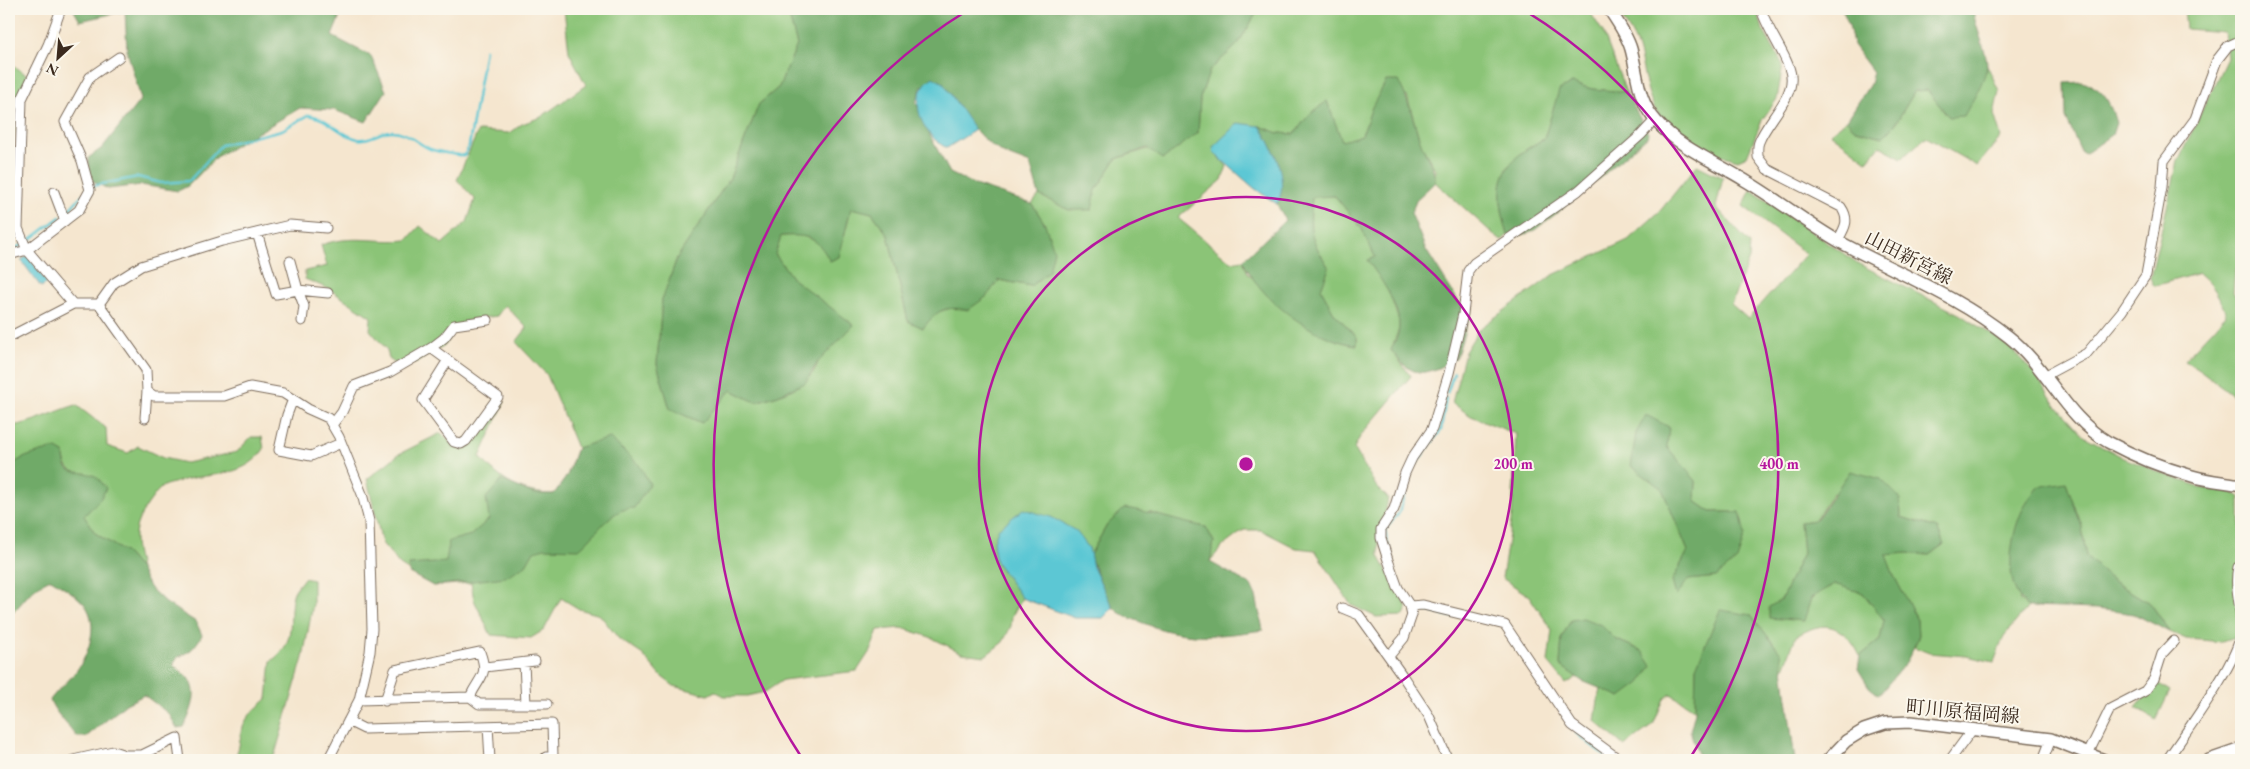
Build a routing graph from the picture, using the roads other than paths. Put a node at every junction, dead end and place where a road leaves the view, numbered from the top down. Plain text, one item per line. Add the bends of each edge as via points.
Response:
1 (61, 9) edge
2 (1609, 9) edge
3 (1761, 9) edge
4 (2241, 40) edge
5 (119, 57) dead end
6 (1655, 120) junction
7 (54, 192) dead end
8 (14, 209) edge
9 (65, 221) junction
10 (326, 228) dead end
11 (257, 234) junction
12 (1838, 240) junction
13 (27, 250) junction
14 (9, 255) edge
15 (290, 260) dead end
16 (298, 290) junction
17 (328, 293) dead end
18 (73, 304) junction
19 (99, 304) junction
20 (488, 320) dead end
21 (302, 322) dead end
22 (9, 337) edge
23 (431, 348) junction
24 (448, 360) junction
25 (2046, 375) junction
26 (147, 391) junction
27 (293, 399) junction
28 (145, 418) dead end
29 (332, 424) junction
30 (341, 443) junction
31 (2241, 486) edge
32 (2238, 567) dead end
33 (1410, 606) junction
34 (1342, 608) dead end
35 (2174, 641) dead end
36 (1389, 656) junction
37 (2232, 656) junction
38 (2241, 660) edge
39 (536, 661) dead end
40 (524, 663) junction
41 (485, 667) junction
42 (470, 697) junction
43 (359, 700) junction
44 (385, 701) junction
45 (526, 704) junction
46 (547, 704) dead end
47 (348, 721) junction
48 (488, 726) junction
49 (1972, 730) junction
50 (2051, 739) junction
51 (2241, 749) edge
52 (2086, 757) edge
53 (73, 760) edge
54 (180, 760) edge
55 (328, 760) edge
56 (490, 760) edge
57 (545, 760) edge
58 (1448, 760) edge
59 (1620, 760) edge
60 (1828, 760) edge
61 (1950, 760) edge
62 (2044, 760) edge
63 (2104, 760) edge
64 (2167, 760) edge
65 (2209, 760) edge

1 - 8 street via 22,99
2 - 6 main road, 山田新宮線 via 1630,47 1640,94
3 - 12 street via 1792,78 1784,102 1758,143 1758,157 1767,169 1841,207 1847,215 1847,226
4 - 25 street via 2228,46 2217,60 2195,119 2164,161 2146,275 2122,311 2087,353
5 - 9 street via 90,77 65,122 90,190 78,210
6 - 12 main road, 山田新宮線 via 1687,147
6 - 33 street via 1578,191 1487,254 1468,271 1463,314 1450,373 1432,429 1412,458 1394,509 1382,529 1381,538 1398,588
7 - 9 street
8 - 13 street
9 - 13 street
10 - 11 street via 290,225
11 - 16 street via 276,294
11 - 19 street via 140,266 114,283
12 - 25 main road, 山田新宮線 via 1976,313 2011,339
13 - 14 street
13 - 18 street
15 - 16 street
16 - 17 street
16 - 21 street via 304,306
18 - 19 street
18 - 22 street
19 - 26 street via 146,370
20 - 23 street via 454,325
23 - 24 street
23 - 29 street via 390,372 354,386 342,412
24 - 24 street via 498,397 461,444 454,442 423,400
25 - 31 main road, 山田新宮線 via 2087,427 2108,442 2194,477
26 - 27 street via 154,396 224,396 250,388 283,393
26 - 28 street
27 - 29 street via 328,418
27 - 30 street via 279,450 311,456
29 - 30 street
30 - 43 street via 362,494 369,522 372,630
32 - 37 street via 2236,578 2241,631 2239,644
33 - 36 street via 1412,615 1407,631
33 - 59 street via 1505,624 1572,725
34 - 36 street via 1359,614
35 - 52 street via 2162,654 2154,679 2145,691 2110,709
36 - 58 street via 1429,716
37 - 38 street
37 - 64 street
39 - 40 street
40 - 41 street
40 - 45 street
41 - 42 street
41 - 44 street via 480,652 395,670
42 - 44 street
42 - 45 street via 479,704
43 - 44 street
43 - 47 street
45 - 46 street
47 - 48 street via 364,729
47 - 55 street
48 - 56 street
48 - 57 street via 552,724 553,756
49 - 50 main road, 町川原福岡線
49 - 60 main road, 町川原福岡線 via 1911,722 1885,723 1846,741
49 - 61 street
50 - 52 main road, 町川原福岡線
50 - 62 street
51 - 65 main road
52 - 63 main road, 町川原福岡線
53 - 54 street via 113,751 142,755 177,738

